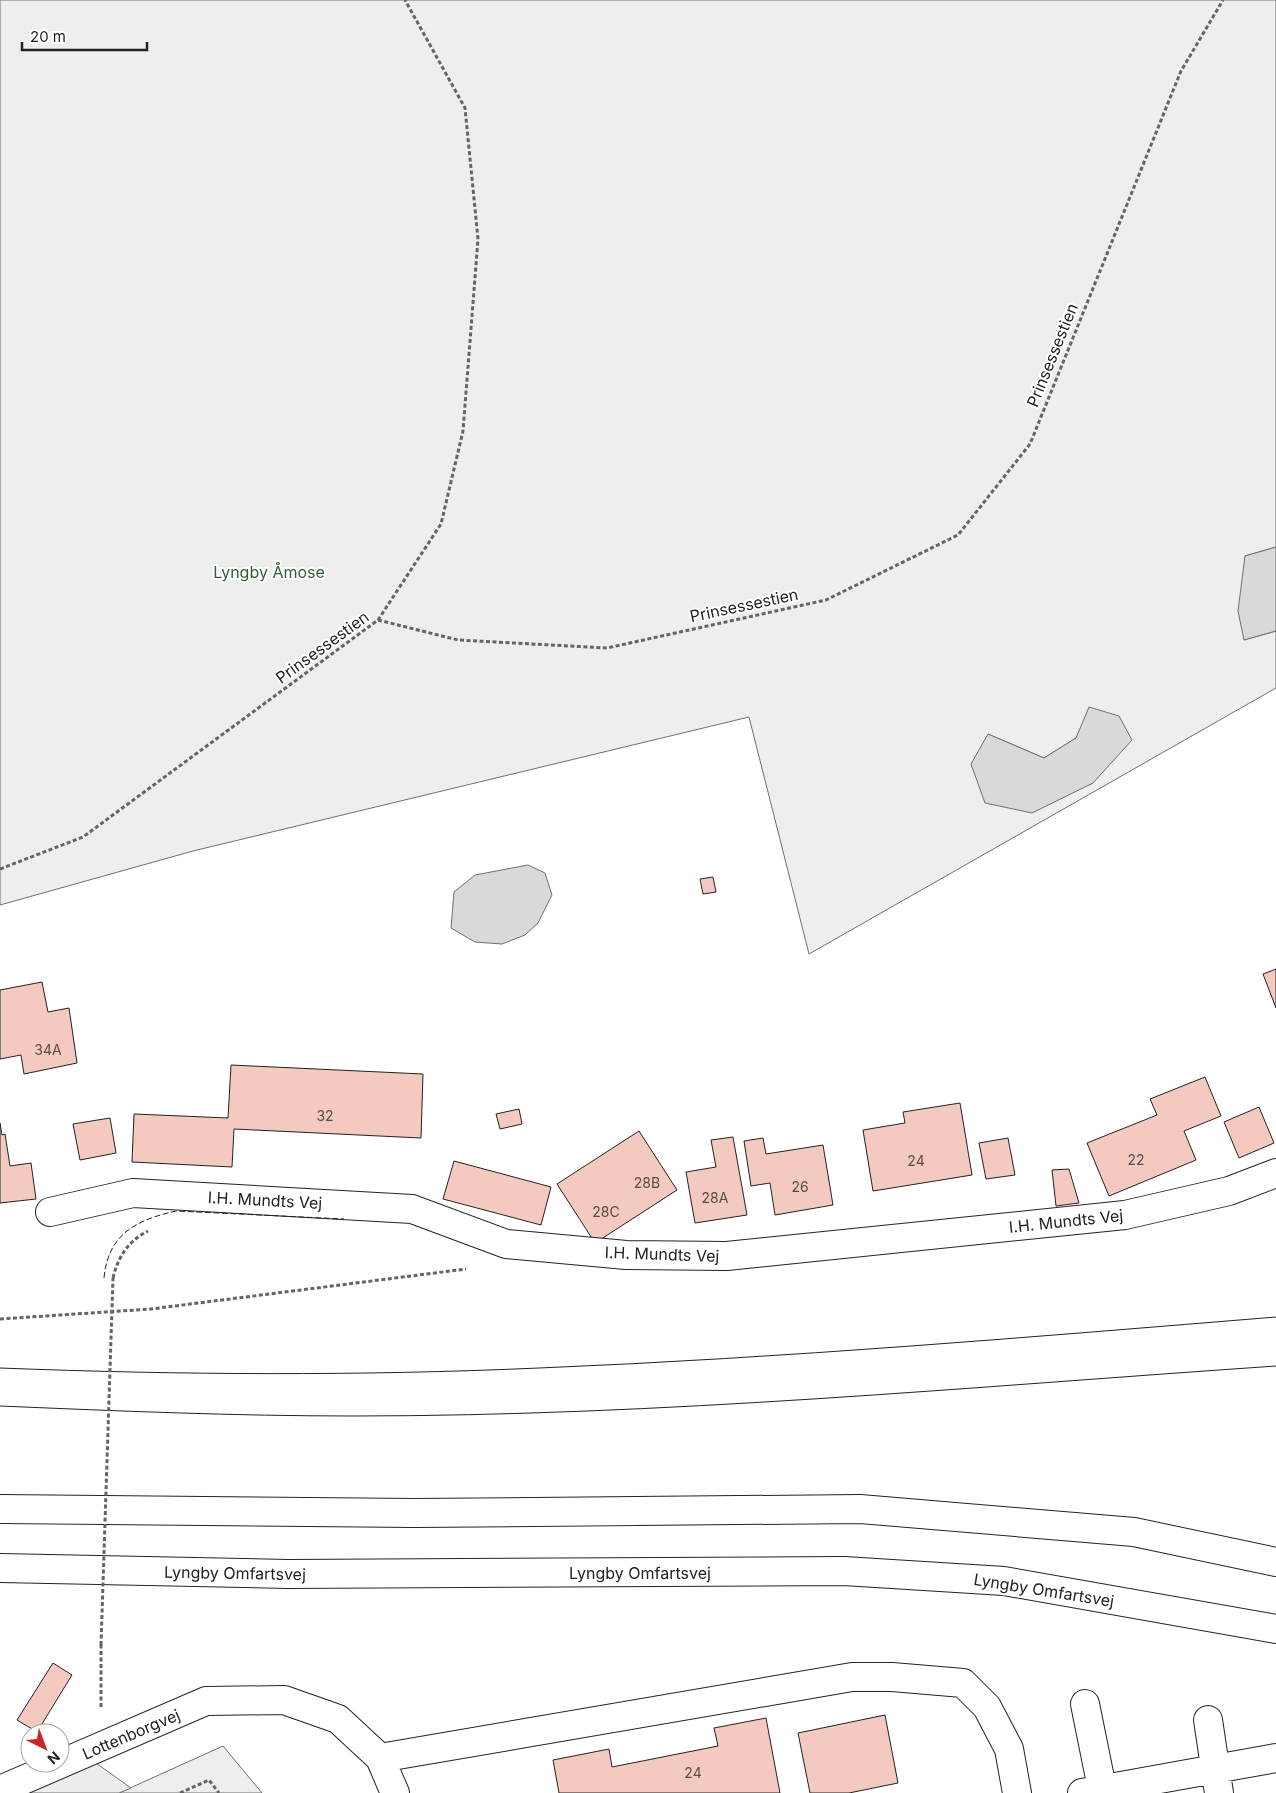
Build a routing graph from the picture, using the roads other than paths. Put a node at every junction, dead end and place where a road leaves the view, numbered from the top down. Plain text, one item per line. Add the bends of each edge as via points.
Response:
1 (1276, 1173) edge
2 (50, 1212) dead end
3 (0, 1509) edge
4 (1276, 1562) edge
5 (0, 1568) edge
6 (1276, 1630) edge
7 (1085, 1704) dead end
8 (1208, 1720) dead end
9 (380, 1758) junction
10 (1276, 1758) edge
11 (1217, 1781) edge
12 (0, 1790) edge
13 (1096, 1792) edge
14 (395, 1793) edge
15 (1018, 1793) edge

1 - 2 main road, I.H. Mundts Vej via 1229,1191 1125,1215 727,1256 626,1255 506,1244 412,1209 133,1193
3 - 4 main road via 415,1514 860,1509 1134,1532
5 - 6 main road, Lyngby Omfartsvej via 288,1574 844,1572 1004,1581
7 - 13 main road
8 - 11 main road
9 - 12 main road, Lottenborgvej via 338,1719 284,1700 206,1701
9 - 14 main road
9 - 15 main road via 852,1677 892,1676 963,1683 987,1707 1008,1749
10 - 11 main road
11 - 13 main road

